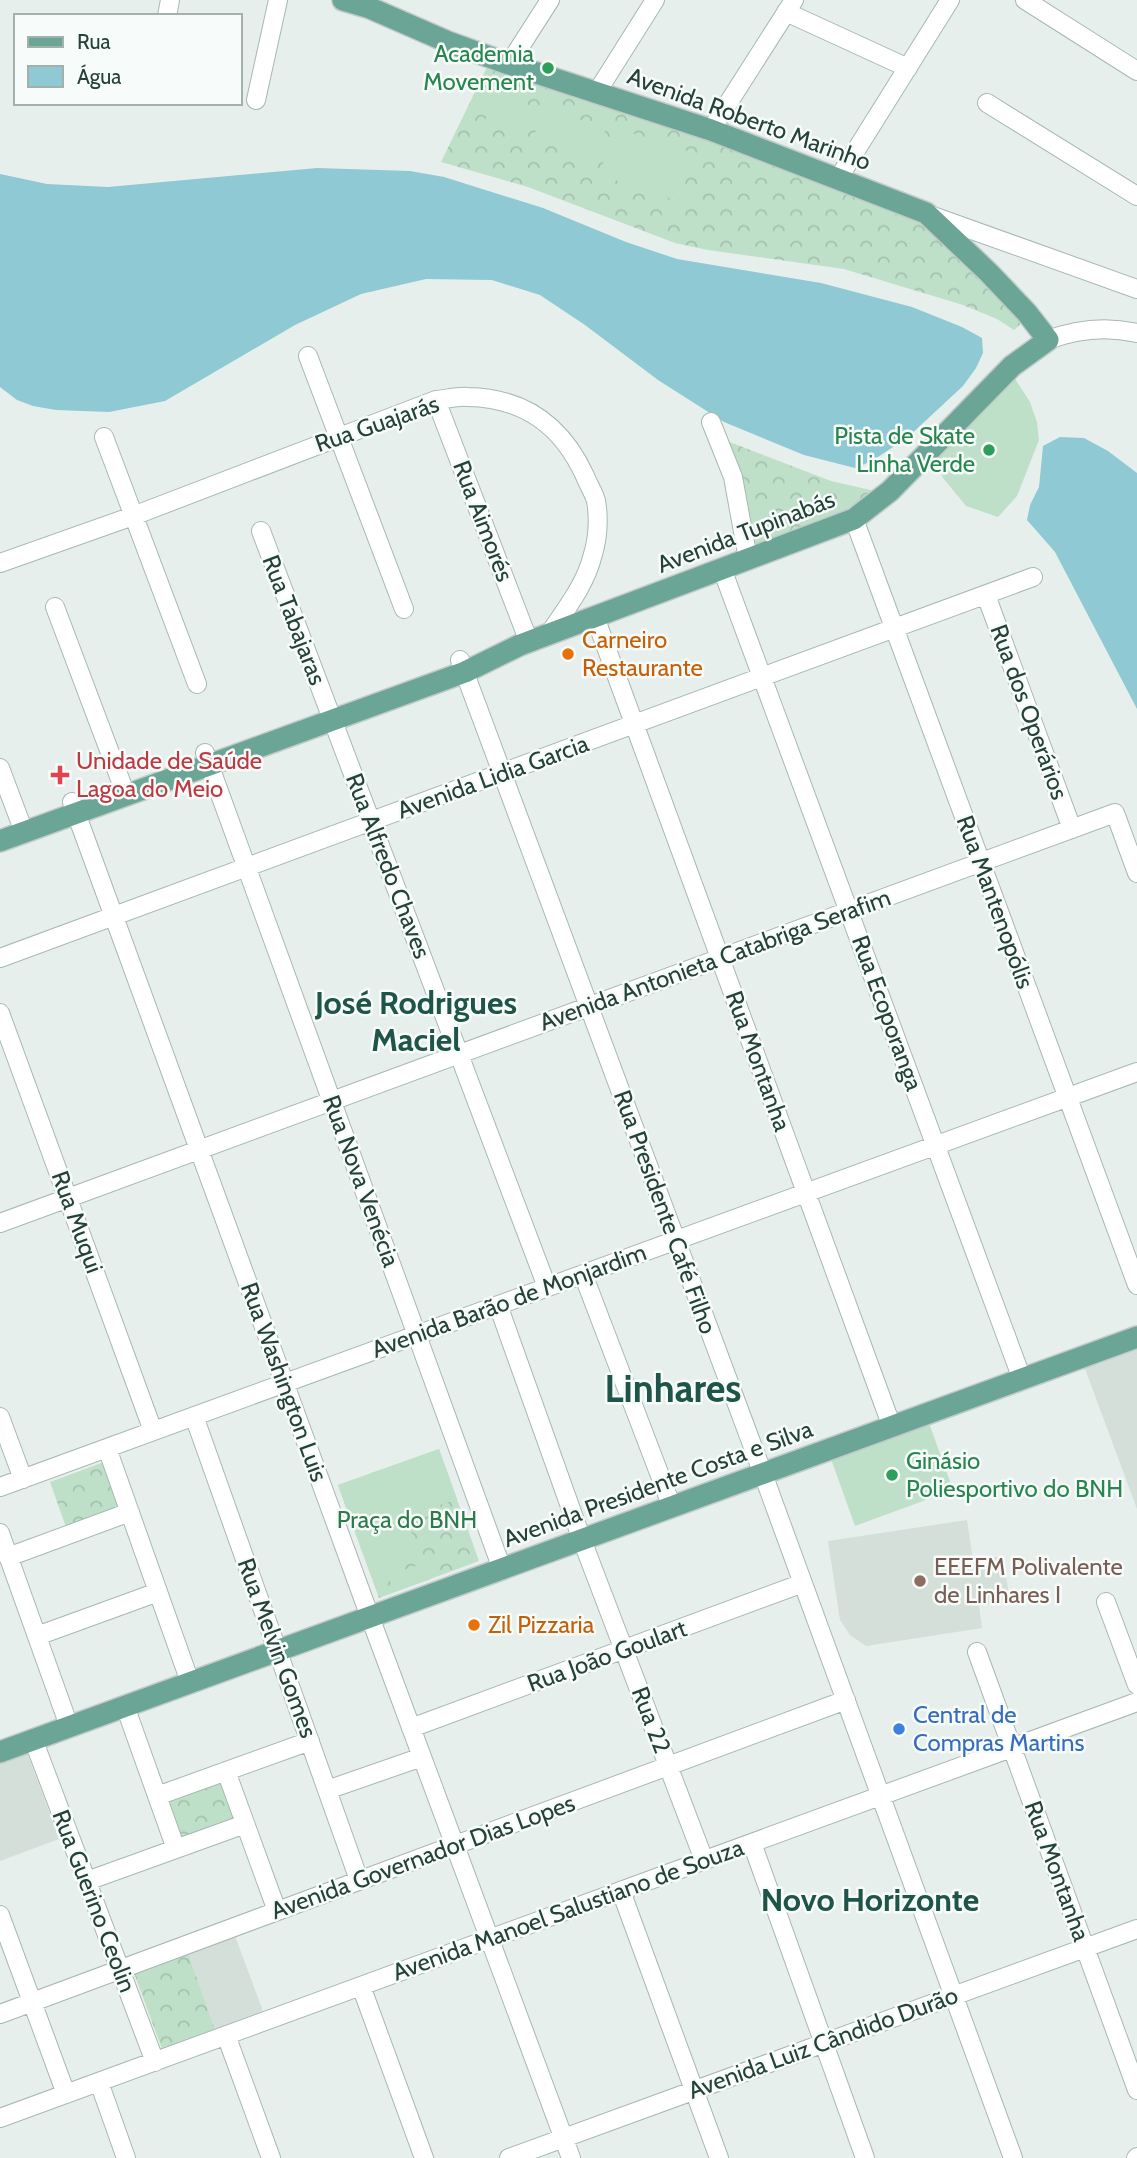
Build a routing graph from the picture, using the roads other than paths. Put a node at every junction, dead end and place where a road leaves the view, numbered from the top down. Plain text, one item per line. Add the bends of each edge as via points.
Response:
1 (278, 0) edge
2 (343, 0) edge
3 (550, 0) edge
4 (654, 0) edge
5 (950, 0) edge
6 (1025, 0) edge
7 (373, 4) edge
8 (790, 6) edge
9 (509, 64) junction
10 (908, 68) junction
11 (1137, 71) edge
12 (597, 92) junction
13 (256, 100) dead end
14 (987, 103) dead end
15 (712, 130) junction
16 (838, 179) junction
17 (1137, 196) edge
18 (926, 213) junction
19 (1137, 289) edge
20 (1137, 332) edge
21 (1048, 340) junction
22 (307, 356) dead end
23 (436, 400) junction
24 (711, 422) dead end
25 (338, 436) junction
26 (103, 438) dead end
27 (133, 516) junction
28 (854, 519) junction
29 (261, 531) dead end
30 (0, 552) edge
31 (24, 555) junction
32 (748, 559) junction
33 (0, 563) edge
34 (722, 569) junction
35 (1033, 577) dead end
36 (986, 595) junction
37 (55, 607) dead end
38 (404, 610) dead end
39 (595, 617) junction
40 (894, 629) junction
41 (533, 640) junction
42 (463, 666) junction
43 (762, 677) junction
44 (197, 684) dead end
45 (330, 714) junction
46 (635, 724) junction
47 (208, 759) junction
48 (0, 768) edge
49 (502, 773) junction
50 (123, 790) junction
51 (74, 808) junction
52 (372, 821) junction
53 (15, 827) edge
54 (1072, 829) junction
55 (0, 841) edge
56 (981, 862) junction
57 (247, 867) junction
58 (1137, 873) edge
59 (849, 911) junction
60 (114, 916) junction
61 (0, 958) edge
62 (720, 958) junction
63 (589, 1006) junction
64 (0, 1013) edge
65 (459, 1054) junction
66 (1137, 1072) edge
67 (1068, 1097) junction
68 (332, 1101) junction
69 (935, 1146) junction
70 (199, 1150) junction
71 (806, 1193) junction
72 (68, 1198) junction
73 (0, 1223) edge
74 (675, 1241) junction
75 (583, 1274) junction
76 (1137, 1285) edge
77 (547, 1287) junction
78 (498, 1305) junction
79 (417, 1335) junction
80 (1137, 1337) edge
81 (1021, 1379) junction
82 (284, 1383) junction
83 (194, 1416) junction
84 (0, 1417) edge
85 (892, 1426) junction
86 (153, 1431) junction
87 (107, 1448) junction
88 (763, 1474) junction
89 (23, 1479) junction
90 (0, 1487) edge
91 (672, 1507) junction
92 (130, 1512) junction
93 (0, 1534) edge
94 (582, 1540) junction
95 (8, 1557) junction
96 (502, 1569) junction
97 (803, 1583) junction
98 (158, 1592) junction
99 (1106, 1602) dead end
100 (370, 1617) junction
101 (37, 1636) junction
102 (624, 1649) junction
103 (278, 1650) junction
104 (977, 1652) dead end
105 (190, 1682) junction
106 (1137, 1685) edge
107 (846, 1700) junction
108 (1137, 1702) edge
109 (125, 1706) junction
110 (69, 1726) junction
111 (411, 1728) junction
112 (33, 1739) junction
113 (310, 1741) junction
114 (1012, 1748) junction
115 (0, 1752) edge
116 (422, 1757) junction
117 (668, 1766) junction
118 (226, 1771) junction
119 (327, 1790) junction
120 (157, 1796) junction
121 (881, 1796) junction
122 (245, 1824) junction
123 (751, 1843) junction
124 (454, 1845) junction
125 (176, 1849) junction
126 (704, 1860) junction
127 (87, 1881) junction
128 (359, 1881) junction
129 (621, 1891) junction
130 (277, 1911) junction
131 (0, 1915) edge
132 (1137, 1928) edge
133 (489, 1939) junction
134 (1085, 1947) junction
135 (120, 1969) junction
136 (361, 1986) junction
137 (954, 1995) junction
138 (32, 2002) junction
139 (0, 2014) edge
140 (226, 2035) junction
141 (823, 2043) junction
142 (155, 2062) junction
143 (99, 2082) junction
144 (694, 2090) junction
145 (1137, 2090) edge
146 (66, 2094) junction
147 (0, 2119) edge
148 (563, 2138) junction
149 (127, 2158) edge
150 (271, 2158) edge
151 (424, 2158) edge
152 (509, 2158) edge
153 (570, 2158) edge
154 (719, 2158) edge
155 (865, 2158) edge
156 (1013, 2158) edge

1 - 13 street
2 - 7 main road, Avenida Roberto Marinho
3 - 9 street
4 - 12 street
5 - 10 street
6 - 11 street
7 - 9 main road, Avenida Roberto Marinho via 448,42
8 - 10 street
8 - 15 street
9 - 12 main road, Avenida Roberto Marinho
10 - 16 street
12 - 15 main road, Avenida Roberto Marinho
14 - 17 street
15 - 16 main road, Avenida Roberto Marinho
16 - 18 main road, Avenida Roberto Marinho
18 - 19 street, Avenida Roberto Marinho
18 - 21 main road via 989,273
20 - 21 street, Avenida Tupinabás via 1101,329
21 - 28 main road, Avenida Tupinabás via 1012,366 890,491
22 - 25 street
23 - 25 street, Rua Guajarás
23 - 41 street, Rua Aimorés
23 - 41 street, Rua Guajarás via 502,401 532,412 558,431 596,500 593,555 580,587
24 - 32 street via 733,477
25 - 27 street, Rua Guajarás
25 - 38 street
26 - 27 street
27 - 31 street, Rua Guajarás
27 - 44 street
28 - 32 main road, Avenida Tupinabás
28 - 40 street, Rua Mantenopólis
29 - 45 street, Rua Tabajaras
30 - 31 street, Rua Guajarás
31 - 33 street, Rua Guajarás
32 - 34 main road, Avenida Tupinabás
34 - 39 main road, Avenida Tupinabás
34 - 43 street, Rua Ecoporanga
35 - 36 street, Avenida Lidia Garcia
36 - 40 street, Avenida Lidia Garcia
36 - 54 street, Rua dos Operários
37 - 50 street
39 - 41 main road, Avenida Tupinabás
39 - 46 street, Rua Montanha
40 - 43 street, Avenida Lidia Garcia
40 - 56 street, Rua Mantenopólis
41 - 42 main road, Avenida Tupinabás
42 - 45 main road, Avenida Tupinabás
42 - 49 street, Rua Presidente Café Filho
43 - 46 street, Avenida Lidia Garcia
43 - 59 street, Rua Ecoporanga
45 - 47 main road, Avenida Tupinabás
45 - 52 street, Rua Alfredo Chaves
46 - 49 street, Avenida Lidia Garcia
46 - 62 street, Rua Montanha
47 - 50 main road, Avenida Tupinabás
47 - 57 street, Rua Nova Venécia
48 - 53 street
49 - 52 street, Avenida Lidia Garcia
49 - 63 street, Rua Presidente Café Filho
50 - 51 main road, Avenida Tupinabás
51 - 53 main road, Avenida Tupinabás
51 - 60 street, Rua Washington Luis
52 - 57 street, Avenida Lidia Garcia
52 - 65 street, Rua Alfredo Chaves
53 - 55 main road, Avenida Tupinabás
54 - 56 street, Avenida Antonieta Catabriga Serafim
54 - 58 street, Avenida Antonieta Catabriga Serafim via 1115,813
56 - 59 street, Avenida Antonieta Catabriga Serafim
56 - 67 street, Rua Mantenopólis
57 - 60 street, Avenida Lidia Garcia
57 - 68 street, Rua Nova Venécia
59 - 62 street, Avenida Antonieta Catabriga Serafim
59 - 69 street, Rua Ecoporanga
60 - 61 street, Avenida Lidia Garcia
60 - 70 street, Rua Washington Luis
62 - 63 street, Avenida Antonieta Catabriga Serafim
62 - 71 street, Rua Montanha
63 - 65 street, Avenida Antonieta Catabriga Serafim
63 - 74 street, Rua Presidente Café Filho
64 - 72 street, Rua Muqui
65 - 68 street, Avenida Antonieta Catabriga Serafim
65 - 77 street, Rua Alfredo Chaves
66 - 67 street, Avenida Barão de Monjardim
67 - 69 street, Avenida Barão de Monjardim
67 - 76 street, Rua Mantenopólis
68 - 70 street, Avenida Antonieta Catabriga Serafim
68 - 79 street, Rua Nova Venécia
69 - 71 street, Avenida Barão de Monjardim
69 - 81 street, Rua Ecoporanga
70 - 72 street, Avenida Antonieta Catabriga Serafim
70 - 82 street, Rua Washington Luis
71 - 74 street, Avenida Barão de Monjardim
71 - 85 street, Rua Montanha
72 - 73 street, Avenida Antonieta Catabriga Serafim
72 - 86 street, Rua Muqui
74 - 75 street, Avenida Barão de Monjardim
74 - 88 street, Rua Presidente Café Filho
75 - 77 street, Avenida Barão de Monjardim
75 - 91 street
77 - 78 street, Avenida Barão de Monjardim
78 - 79 street, Avenida Barão de Monjardim
78 - 94 street
79 - 82 street, Avenida Barão de Monjardim
79 - 96 street, Rua Nova Venécia
80 - 81 main road, Avenida Presidente Costa e Silva
81 - 85 main road, Avenida Presidente Costa e Silva
82 - 83 street, Avenida Barão de Monjardim
82 - 100 street, Rua Washington Luis
83 - 86 street, Avenida Barão de Monjardim
83 - 103 street, Rua Melvin Gomes
84 - 89 street
85 - 88 main road, Avenida Presidente Costa e Silva
86 - 87 street, Avenida Barão de Monjardim
87 - 89 street, Avenida Barão de Monjardim
87 - 92 street
88 - 91 main road, Avenida Presidente Costa e Silva
88 - 97 street, Rua Presidente Café Filho
89 - 90 street, Avenida Barão de Monjardim
91 - 94 main road, Avenida Presidente Costa e Silva
92 - 95 street
92 - 98 street
93 - 95 street
94 - 96 main road, Avenida Presidente Costa e Silva
94 - 102 street, Rua 22
95 - 101 street
96 - 100 main road, Avenida Presidente Costa e Silva
97 - 102 street, Rua João Goulart
97 - 107 street, Rua Presidente Café Filho
98 - 101 street
98 - 105 street
99 - 106 street
100 - 103 main road, Avenida Presidente Costa e Silva
100 - 111 street, Rua Washington Luis
101 - 110 street
102 - 111 street, Rua João Goulart
102 - 117 street, Rua 22
103 - 105 main road, Avenida Presidente Costa e Silva
103 - 113 street, Rua Melvin Gomes
104 - 114 street, Rua Montanha
105 - 109 main road, Avenida Presidente Costa e Silva
107 - 117 street, Avenida Governador Dias Lopes
107 - 121 street, Rua Presidente Café Filho
108 - 114 street, Avenida Manoel Salustiano de Souza
109 - 110 main road, Avenida Presidente Costa e Silva
109 - 120 street
110 - 112 main road, Avenida Presidente Costa e Silva
111 - 116 street, Rua Washington Luis
112 - 115 main road, Avenida Presidente Costa e Silva
112 - 127 street, Rua Guerino Ceolin
113 - 118 street
113 - 119 street, Rua Melvin Gomes
114 - 121 street, Avenida Manoel Salustiano de Souza
114 - 134 street, Rua Montanha
116 - 119 street
116 - 124 street, Rua Washington Luis
117 - 124 street, Avenida Governador Dias Lopes
117 - 126 street, Rua 22
118 - 120 street
118 - 122 street
119 - 128 street, Rua Melvin Gomes
120 - 125 street
121 - 123 street, Avenida Manoel Salustiano de Souza
121 - 137 street, Rua Presidente Café Filho
122 - 125 street
122 - 130 street
123 - 126 street, Avenida Manoel Salustiano de Souza
123 - 141 street
124 - 128 street, Avenida Governador Dias Lopes
124 - 133 street, Rua Washington Luis
125 - 127 street
126 - 129 street, Avenida Manoel Salustiano de Souza
127 - 135 street, Rua Guerino Ceolin
128 - 130 street, Avenida Governador Dias Lopes
129 - 133 street, Avenida Manoel Salustiano de Souza
129 - 144 street
130 - 135 street, Avenida Governador Dias Lopes
131 - 138 street
132 - 134 street, Avenida Luiz Cândido Durão
133 - 136 street, Avenida Manoel Salustiano de Souza
133 - 148 street, Rua Washington Luis
134 - 137 street, Avenida Luiz Cândido Durão
134 - 145 street, Rua Montanha
135 - 138 street, Avenida Governador Dias Lopes
135 - 142 street, Rua Guerino Ceolin
136 - 140 street, Avenida Manoel Salustiano de Souza
136 - 151 street
137 - 141 street, Avenida Luiz Cândido Durão
137 - 156 street, Rua Presidente Café Filho
138 - 139 street, Avenida Governador Dias Lopes
138 - 146 street
140 - 142 street, Avenida Manoel Salustiano de Souza
140 - 150 street
141 - 144 street, Avenida Luiz Cândido Durão
141 - 155 street
142 - 143 street, Avenida Manoel Salustiano de Souza
143 - 146 street, Avenida Manoel Salustiano de Souza
143 - 149 street
144 - 148 street, Avenida Luiz Cândido Durão
144 - 154 street
146 - 147 street, Avenida Manoel Salustiano de Souza
148 - 152 street, Avenida Luiz Cândido Durão
148 - 153 street, Rua Washington Luis

